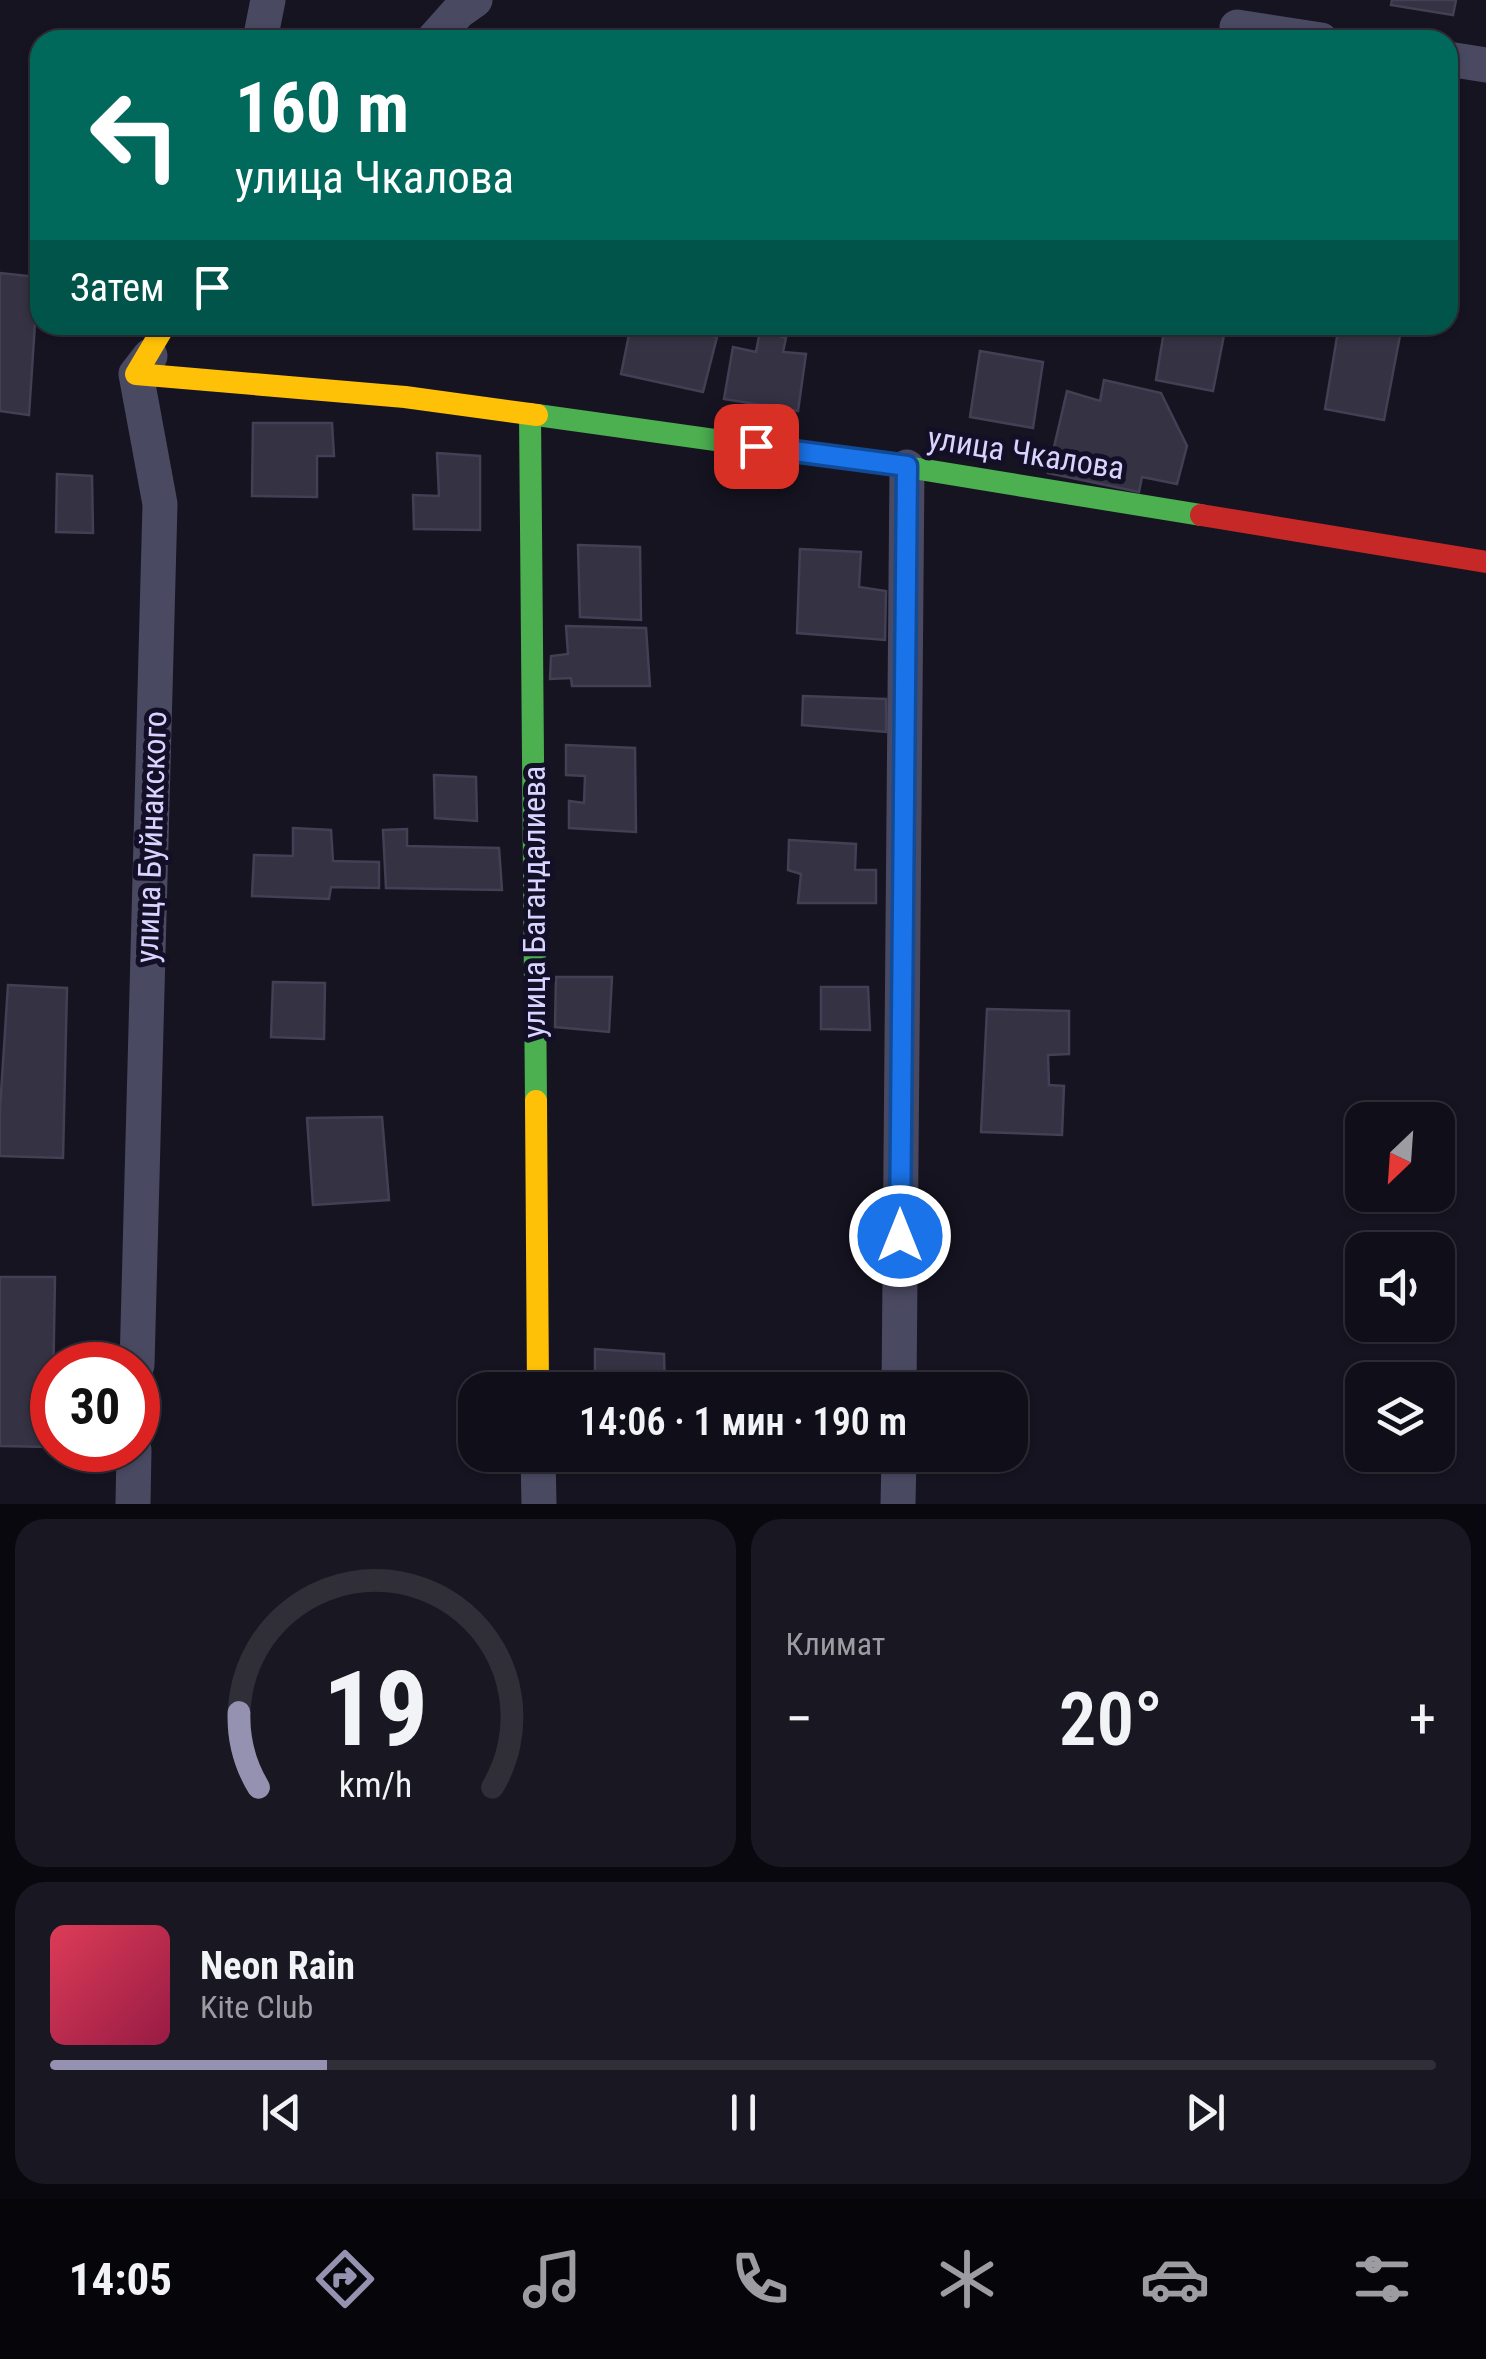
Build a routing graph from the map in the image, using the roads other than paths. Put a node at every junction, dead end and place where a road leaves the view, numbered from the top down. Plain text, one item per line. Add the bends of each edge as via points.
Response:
1 (268, 0) edge
2 (475, 0) edge
3 (1237, 28) dead end
4 (262, 30) edge
5 (441, 30) edge
6 (1251, 30) edge
7 (1458, 61) edge
8 (1486, 65) edge
9 (159, 335) edge
10 (168, 335) edge
11 (136, 374) junction
12 (530, 414) junction
13 (907, 466) junction
14 (1486, 562) edge
15 (137, 1342) edge
16 (538, 1372) edge
17 (899, 1372) edge
18 (134, 1472) edge
19 (538, 1472) edge
20 (898, 1472) edge
21 (133, 1504) edge
22 (538, 1504) edge
23 (898, 1504) edge

1 - 4 street
2 - 5 street
3 - 6 street
7 - 8 street
9 - 11 street
10 - 11 street
11 - 12 street, улица Чкалова
11 - 15 street, улица Буйнакского via 160,504
12 - 13 street, улица Чкалова
12 - 16 street, улица Багандалиева
13 - 14 street, улица Чкалова
13 - 17 street
18 - 21 street
19 - 22 street
20 - 23 street

